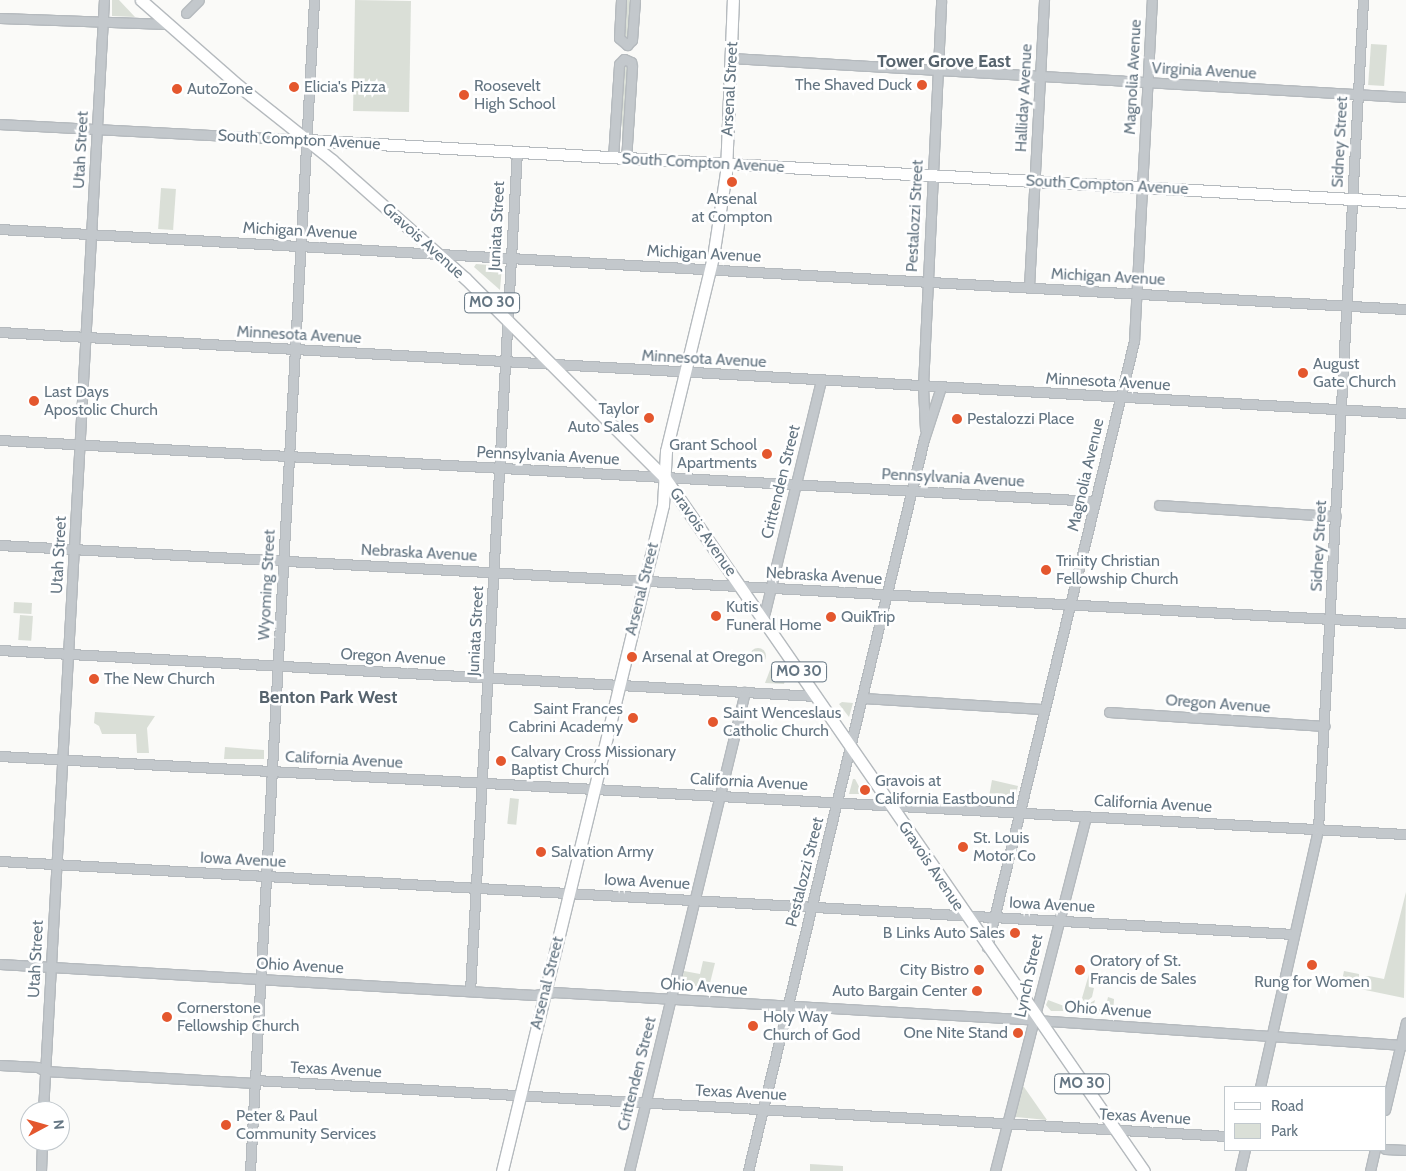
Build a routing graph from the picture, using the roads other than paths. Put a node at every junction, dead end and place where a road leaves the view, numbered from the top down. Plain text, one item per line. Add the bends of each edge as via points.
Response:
1 (104, 0) edge
2 (141, 0) edge
3 (199, 0) edge
4 (314, 0) edge
5 (621, 0) edge
6 (635, 0) edge
7 (733, 0) edge
8 (941, 0) edge
9 (1044, 0) edge
10 (1152, 0) edge
11 (1363, 0) edge
12 (186, 12) dead end
13 (0, 18) edge
14 (103, 23) junction
15 (167, 24) junction
16 (731, 58) junction
17 (937, 70) junction
18 (1040, 76) junction
19 (1147, 83) junction
20 (1358, 95) junction
21 (1406, 98) edge
22 (0, 124) edge
23 (97, 129) junction
24 (307, 140) junction
25 (516, 151) junction
26 (613, 158) junction
27 (626, 159) junction
28 (726, 164) junction
29 (933, 175) junction
30 (1035, 181) junction
31 (1143, 187) junction
32 (1352, 199) junction
33 (1406, 202) edge
34 (0, 229) edge
35 (91, 234) junction
36 (301, 246) junction
37 (438, 254) junction
38 (510, 258) junction
39 (710, 270) junction
40 (927, 282) junction
41 (1030, 287) junction
42 (1138, 294) junction
43 (1347, 306) junction
44 (1406, 309) edge
45 (507, 318) junction
46 (0, 332) edge
47 (85, 338) junction
48 (295, 350) junction
49 (504, 362) junction
50 (553, 365) junction
51 (685, 373) junction
52 (821, 380) junction
53 (923, 386) junction
54 (941, 387) junction
55 (1120, 398) junction
56 (1341, 410) junction
57 (1406, 413) edge
58 (926, 434) junction
59 (0, 440) edge
60 (80, 444) junction
61 (289, 456) junction
62 (498, 468) junction
63 (665, 478) junction
64 (795, 485) junction
65 (912, 491) junction
66 (1095, 502) junction
67 (1159, 505) dead end
68 (1336, 516) junction
69 (0, 545) edge
70 (74, 549) junction
71 (284, 561) junction
72 (494, 572) junction
73 (644, 580) junction
74 (741, 587) junction
75 (771, 588) junction
76 (888, 594) junction
77 (1070, 604) junction
78 (1330, 618) junction
79 (763, 620) junction
80 (1406, 623) edge
81 (0, 650) edge
82 (68, 654) junction
83 (278, 666) junction
84 (488, 678) junction
85 (619, 685) junction
86 (745, 692) junction
87 (815, 696) junction
88 (863, 698) junction
89 (1042, 709) junction
90 (1108, 712) dead end
91 (1325, 726) junction
92 (851, 748) junction
93 (0, 756) edge
94 (62, 760) junction
95 (272, 772) junction
96 (483, 783) junction
97 (594, 789) junction
98 (719, 797) junction
99 (838, 801) junction
100 (889, 804) junction
101 (1018, 812) junction
102 (1086, 816) junction
103 (1318, 829) junction
104 (1406, 834) edge
105 (0, 861) edge
106 (57, 864) junction
107 (266, 876) junction
108 (476, 887) junction
109 (569, 892) junction
110 (694, 900) junction
111 (812, 907) junction
112 (965, 915) junction
113 (994, 917) junction
114 (1057, 920) junction
115 (1293, 934) junction
116 (986, 947) junction
117 (0, 964) edge
118 (51, 967) junction
119 (261, 978) junction
120 (470, 992) junction
121 (544, 994) junction
122 (670, 1000) junction
123 (788, 1008) junction
124 (1036, 1020) junction
125 (1406, 1022) edge
126 (1272, 1036) junction
127 (1403, 1045) edge
128 (0, 1065) edge
129 (45, 1071) junction
130 (255, 1082) junction
131 (1260, 1086) edge
132 (520, 1095) junction
133 (44, 1101) edge
134 (646, 1103) junction
135 (1386, 1106) edge
136 (763, 1110) junction
137 (1007, 1124) junction
138 (1114, 1130) junction
139 (1224, 1136) edge
140 (1386, 1148) edge
141 (1406, 1150) edge
142 (42, 1151) edge
143 (1245, 1151) edge
144 (1375, 1151) edge
145 (41, 1171) edge
146 (250, 1171) edge
147 (502, 1171) edge
148 (629, 1171) edge
149 (748, 1171) edge
150 (995, 1171) edge
151 (1144, 1171) edge
152 (1240, 1171) edge
153 (1370, 1171) edge

1 - 14 street, Utah Street
2 - 15 main road, Gravois Avenue / MO 30
3 - 12 street
4 - 24 street, Wyoming Street
5 - 6 street via 619,38 627,45 632,40
7 - 16 main road, Arsenal Street
8 - 17 street, Pestalozzi Street
9 - 18 street, Halliday Avenue
10 - 19 street, Magnolia Avenue
11 - 20 street, Sidney Street
13 - 14 street
14 - 15 street
14 - 23 street, Utah Street
15 - 24 main road, Gravois Avenue / MO 30
16 - 17 street, Virginia Avenue
16 - 28 main road, Arsenal Street
17 - 18 street, Virginia Avenue
17 - 29 street, Pestalozzi Street
18 - 19 street, Virginia Avenue
18 - 30 street, Halliday Avenue
19 - 20 street, Virginia Avenue
19 - 31 street, Magnolia Avenue
20 - 21 street, Virginia Avenue
20 - 32 street, Sidney Street
22 - 23 street, South Compton Avenue
23 - 24 street, South Compton Avenue
23 - 35 street, Utah Street
24 - 25 main road, South Compton Avenue
24 - 36 street, Wyoming Street
24 - 37 main road, Gravois Avenue / MO 30
25 - 26 main road, South Compton Avenue
25 - 38 street, Juniata Street
26 - 27 main road, South Compton Avenue
26 - 27 street via 619,64 624,59 631,62 632,67
27 - 28 main road, South Compton Avenue
28 - 29 main road, South Compton Avenue
28 - 39 main road, Arsenal Street
29 - 30 main road, South Compton Avenue
29 - 40 street, Pestalozzi Street
30 - 31 main road, South Compton Avenue
30 - 41 street, Halliday Avenue
31 - 32 main road, South Compton Avenue
31 - 42 street, Magnolia Avenue
32 - 33 main road, South Compton Avenue
32 - 43 street, Sidney Street
34 - 35 street, Michigan Avenue
35 - 36 street, Michigan Avenue
35 - 47 street, Utah Street
36 - 37 street, Michigan Avenue
36 - 48 street, Wyoming Street
37 - 38 street, Michigan Avenue
37 - 45 main road, Gravois Avenue / MO 30
38 - 39 street, Michigan Avenue
38 - 45 street, Juniata Street
39 - 40 street, Michigan Avenue
39 - 51 main road, Arsenal Street
40 - 41 street, Michigan Avenue
40 - 53 street, Pestalozzi Street
41 - 42 street, Michigan Avenue
42 - 43 street, Michigan Avenue
42 - 55 street, Magnolia Avenue via 1134,341
43 - 44 street, Michigan Avenue
43 - 56 street, Sidney Street
45 - 49 street, Juniata Street
45 - 50 main road, Gravois Avenue / MO 30
46 - 47 street, Minnesota Avenue
47 - 48 street, Minnesota Avenue
47 - 60 street, Utah Street
48 - 49 street, Minnesota Avenue
48 - 61 street, Wyoming Street
49 - 50 street, Minnesota Avenue
49 - 62 street, Juniata Street
50 - 51 street, Minnesota Avenue
50 - 63 main road, Gravois Avenue / MO 30
51 - 52 street, Minnesota Avenue
51 - 63 main road, Arsenal Street via 666,451
52 - 53 street, Minnesota Avenue
52 - 64 street, Crittenden Street
53 - 54 street, Minnesota Avenue
53 - 58 street, Pestalozzi Street
54 - 55 street, Minnesota Avenue
54 - 58 street, Pestalozzi Street
55 - 56 street, Minnesota Avenue
55 - 66 street, Magnolia Avenue
56 - 57 street, Minnesota Avenue
56 - 68 street, Sidney Street
58 - 65 street, Pestalozzi Street
59 - 60 street, Pennsylvania Avenue
60 - 61 street, Pennsylvania Avenue
60 - 70 street, Utah Street
61 - 62 street, Pennsylvania Avenue
61 - 71 street, Wyoming Street
62 - 63 street, Pennsylvania Avenue
62 - 72 street, Juniata Street
63 - 64 street, Pennsylvania Avenue
63 - 73 main road, Arsenal Street via 664,500
63 - 74 main road, Gravois Avenue / MO 30
64 - 65 street, Pennsylvania Avenue
64 - 75 street, Crittenden Street
65 - 66 street, Pennsylvania Avenue
65 - 76 street, Pestalozzi Street
66 - 77 street, Magnolia Avenue
67 - 68 street
68 - 78 street, Sidney Street
69 - 70 street, Nebraska Avenue
70 - 71 street, Nebraska Avenue
70 - 82 street, Utah Street
71 - 72 street, Nebraska Avenue
71 - 83 street, Wyoming Street
72 - 73 street, Nebraska Avenue
72 - 84 street, Juniata Street
73 - 74 street, Nebraska Avenue
73 - 85 main road, Arsenal Street
74 - 75 street, Nebraska Avenue
74 - 79 main road, Gravois Avenue / MO 30
75 - 76 street, Nebraska Avenue
75 - 79 street, Crittenden Street
76 - 77 street, Nebraska Avenue
76 - 88 street, Pestalozzi Street
77 - 78 street, Nebraska Avenue
77 - 89 street, Magnolia Avenue
78 - 80 street, Nebraska Avenue
78 - 91 street, Sidney Street
79 - 87 main road, Gravois Avenue / MO 30
81 - 82 street, Oregon Avenue
82 - 83 street, Oregon Avenue
82 - 94 street, Utah Street
83 - 84 street, Oregon Avenue
83 - 95 street, Wyoming Street
84 - 85 street, Oregon Avenue
84 - 96 street, Juniata Street
85 - 86 street, Oregon Avenue
85 - 97 main road, Arsenal Street
86 - 87 street, Oregon Avenue
86 - 98 street, Crittenden Street
87 - 92 main road, Gravois Avenue / MO 30
88 - 89 street
88 - 92 street, Pestalozzi Street
89 - 101 street, Magnolia Avenue
90 - 91 street, Oregon Avenue
91 - 103 street, Sidney Street
92 - 99 street, Pestalozzi Street
92 - 100 main road, Gravois Avenue / MO 30
93 - 94 street, California Avenue
94 - 95 street, California Avenue
94 - 106 street, Utah Street
95 - 96 street, California Avenue
95 - 107 street, Wyoming Street
96 - 97 street, California Avenue
96 - 108 street, Juniata Street
97 - 98 street, California Avenue
97 - 109 main road, Arsenal Street
98 - 99 street, California Avenue
98 - 110 street, Crittenden Street
99 - 100 street, California Avenue
99 - 111 street, Pestalozzi Street
100 - 101 street, California Avenue
100 - 112 main road, Gravois Avenue / MO 30
101 - 102 street, California Avenue
101 - 113 street, Magnolia Avenue
102 - 103 street, California Avenue
102 - 114 street, Lynch Street
103 - 104 street, California Avenue
103 - 115 street, Sidney Street
105 - 106 street, Iowa Avenue
106 - 107 street, Iowa Avenue
106 - 118 street, Utah Street
107 - 108 street, Iowa Avenue
107 - 119 street, Wyoming Street
108 - 109 street, Iowa Avenue
108 - 120 street, Juniata Street
109 - 110 street, Iowa Avenue
109 - 121 main road, Arsenal Street
110 - 111 street, Iowa Avenue
110 - 122 street, Crittenden Street
111 - 112 street, Iowa Avenue
111 - 123 street, Pestalozzi Street
112 - 113 street, Iowa Avenue
112 - 116 main road, Gravois Avenue / MO 30
113 - 114 street, Iowa Avenue
113 - 116 street, Magnolia Avenue
114 - 115 street, Iowa Avenue
114 - 124 street, Lynch Street via 1038,996
115 - 126 street, Sidney Street
116 - 124 main road, Gravois Avenue / MO 30
117 - 118 street, Ohio Avenue
118 - 119 street, Ohio Avenue
118 - 129 street, Utah Street
119 - 120 street, Ohio Avenue
119 - 130 street, Wyoming Street
120 - 121 street, Ohio Avenue
121 - 122 street, Ohio Avenue
121 - 132 main road, Arsenal Street
122 - 123 street, Ohio Avenue
122 - 134 street, Crittenden Street
123 - 124 street, Ohio Avenue
123 - 136 street, Pestalozzi Street
124 - 126 street, Ohio Avenue
124 - 137 street, Lynch Street via 1026,1044
124 - 138 main road, Gravois Avenue / MO 30
125 - 127 street
126 - 127 street, Ohio Avenue
126 - 131 street, Sidney Street
127 - 135 street
128 - 129 street, Texas Avenue via 38,1067
129 - 130 street, Texas Avenue
129 - 133 street, Utah Street
130 - 132 street, Texas Avenue
130 - 146 street, Wyoming Street
132 - 134 street, Texas Avenue
132 - 147 main road, Arsenal Street
134 - 136 street, Texas Avenue
134 - 148 street, Crittenden Street
136 - 137 street, Texas Avenue
136 - 149 street, Pestalozzi Street
137 - 138 street, Texas Avenue
137 - 150 street, Lynch Street
138 - 139 street, Texas Avenue
138 - 151 main road, Gravois Avenue / MO 30
140 - 141 street
142 - 145 street
143 - 152 street
144 - 153 street

